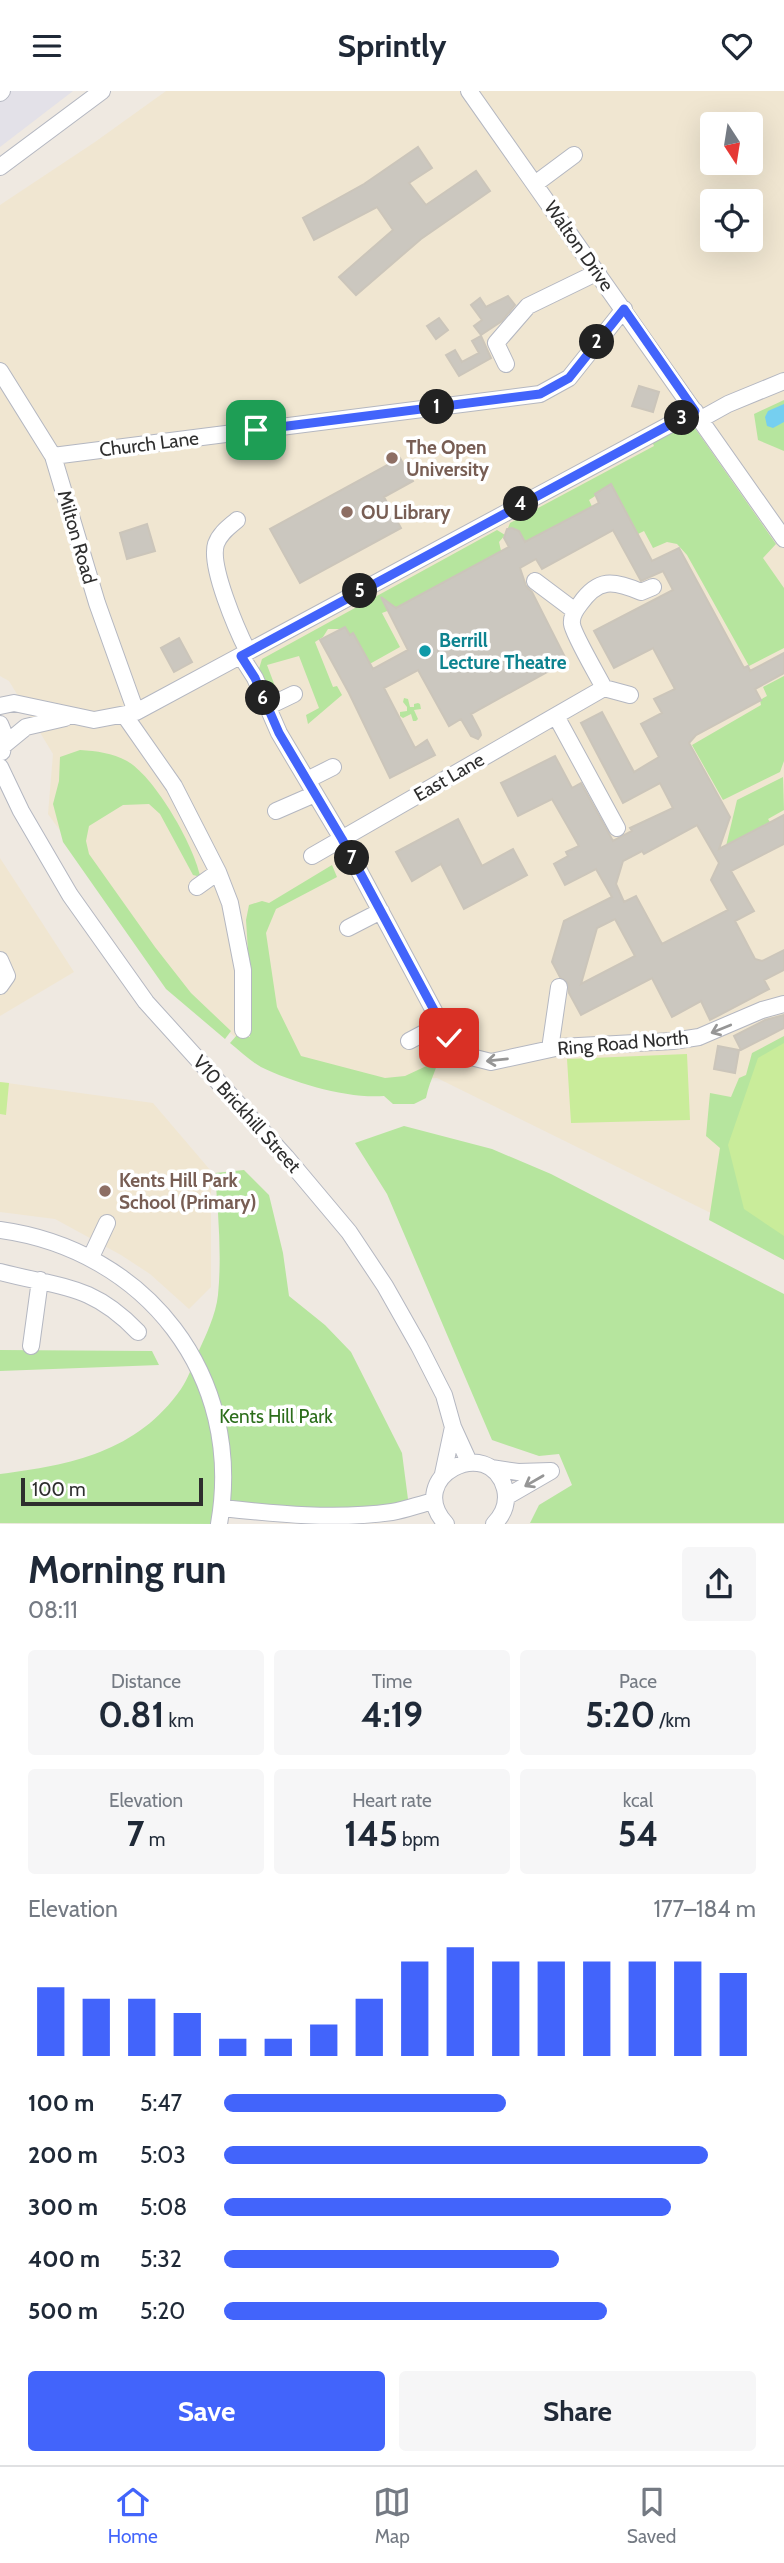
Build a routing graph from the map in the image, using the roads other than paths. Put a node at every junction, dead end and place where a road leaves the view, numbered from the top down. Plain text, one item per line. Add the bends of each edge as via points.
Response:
1 (102, 91) edge
2 (469, 91) edge
3 (574, 155) dead end
4 (0, 167) edge
5 (535, 184) junction
6 (597, 272) junction
7 (624, 309) junction
8 (506, 364) dead end
9 (0, 371) edge
10 (784, 381) edge
11 (698, 415) junction
12 (53, 456) junction
13 (237, 520) dead end
14 (784, 539) edge
15 (535, 581) dead end
16 (653, 587) dead end
17 (575, 611) junction
18 (244, 654) junction
19 (604, 688) junction
20 (293, 694) dead end
21 (631, 695) dead end
22 (0, 706) edge
23 (267, 707) junction
24 (130, 714) junction
25 (556, 716) junction
26 (71, 717) junction
27 (0, 724) edge
28 (2, 751) edge
29 (0, 767) edge
30 (333, 767) dead end
31 (311, 787) junction
32 (0, 791) edge
33 (21, 811) junction
34 (276, 811) dead end
35 (617, 828) dead end
36 (342, 839) junction
37 (312, 856) dead end
38 (218, 872) junction
39 (197, 887) dead end
40 (381, 911) junction
41 (348, 928) dead end
42 (0, 960) edge
43 (0, 986) edge
44 (559, 987) dead end
45 (784, 1004) edge
46 (441, 1024) junction
47 (243, 1030) dead end
48 (409, 1041) dead end
49 (550, 1049) junction
50 (107, 1223) dead end
51 (0, 1230) edge
52 (91, 1257) junction
53 (0, 1272) edge
54 (40, 1280) junction
55 (138, 1332) dead end
56 (31, 1346) dead end
57 (453, 1427) junction
58 (468, 1462) junction
59 (491, 1468) junction
60 (443, 1474) junction
61 (506, 1497) junction
62 (284, 1499) dead end
63 (435, 1501) junction
64 (393, 1512) junction
65 (220, 1516) edge
66 (288, 1516) junction
67 (445, 1522) edge
68 (497, 1523) edge

1 - 4 street
2 - 5 street, Walton Drive
3 - 5 street
5 - 6 street, Walton Drive
6 - 7 street, Walton Drive
6 - 8 street via 528,306 496,343
7 - 11 street, Walton Drive
7 - 12 street, Church Lane via 569,378 540,394
9 - 12 street, Milton Road
10 - 11 street
11 - 14 street, Walton Drive
11 - 18 street
12 - 24 street, Milton Road
13 - 18 street via 219,538 214,564
15 - 17 street
16 - 17 street via 641,592 604,584 589,591
17 - 19 street via 572,624
18 - 23 street
18 - 24 street
19 - 21 street
19 - 25 street, East Lane
20 - 23 street
22 - 26 street via 14,703
23 - 31 street
24 - 26 street via 94,720
24 - 38 street, Milton Road
25 - 35 street
25 - 36 street, East Lane
26 - 28 street via 26,727
27 - 28 street via 5,736
29 - 33 street, V10 Brickhill Street
30 - 31 street
31 - 34 street
31 - 36 street
32 - 33 street, V10 Brickhill Street
33 - 57 street, V10 Brickhill Street via 71,895 146,1002 349,1233 385,1286 444,1395
36 - 37 street, East Lane
36 - 40 street
38 - 39 street
38 - 47 street, Milton Road via 236,925 243,970
40 - 41 street
40 - 46 street
42 - 43 street via 6,976
44 - 49 street
45 -> 49 street, Ring Road North via 699,1037
46 - 48 street
49 -> 46 street, Ring Road North via 491,1062 459,1053
50 - 52 street
51 - 52 street via 28,1233
52 - 65 street via 123,1276 153,1304 178,1333 201,1374 221,1440
53 - 54 street
54 - 55 street via 96,1298
54 - 56 street
57 - 58 street, V10 Brickhill Street
57 - 60 street, V10 Brickhill Street
58 - 59 street
58 - 60 street
59 - 61 street
59 -> 61 street via 551,1471
60 - 63 street, V10 Brickhill Street
61 - 68 street
62 - 66 street
63 - 64 street
63 - 67 street
64 - 66 street
64 - 67 street
65 - 66 street

